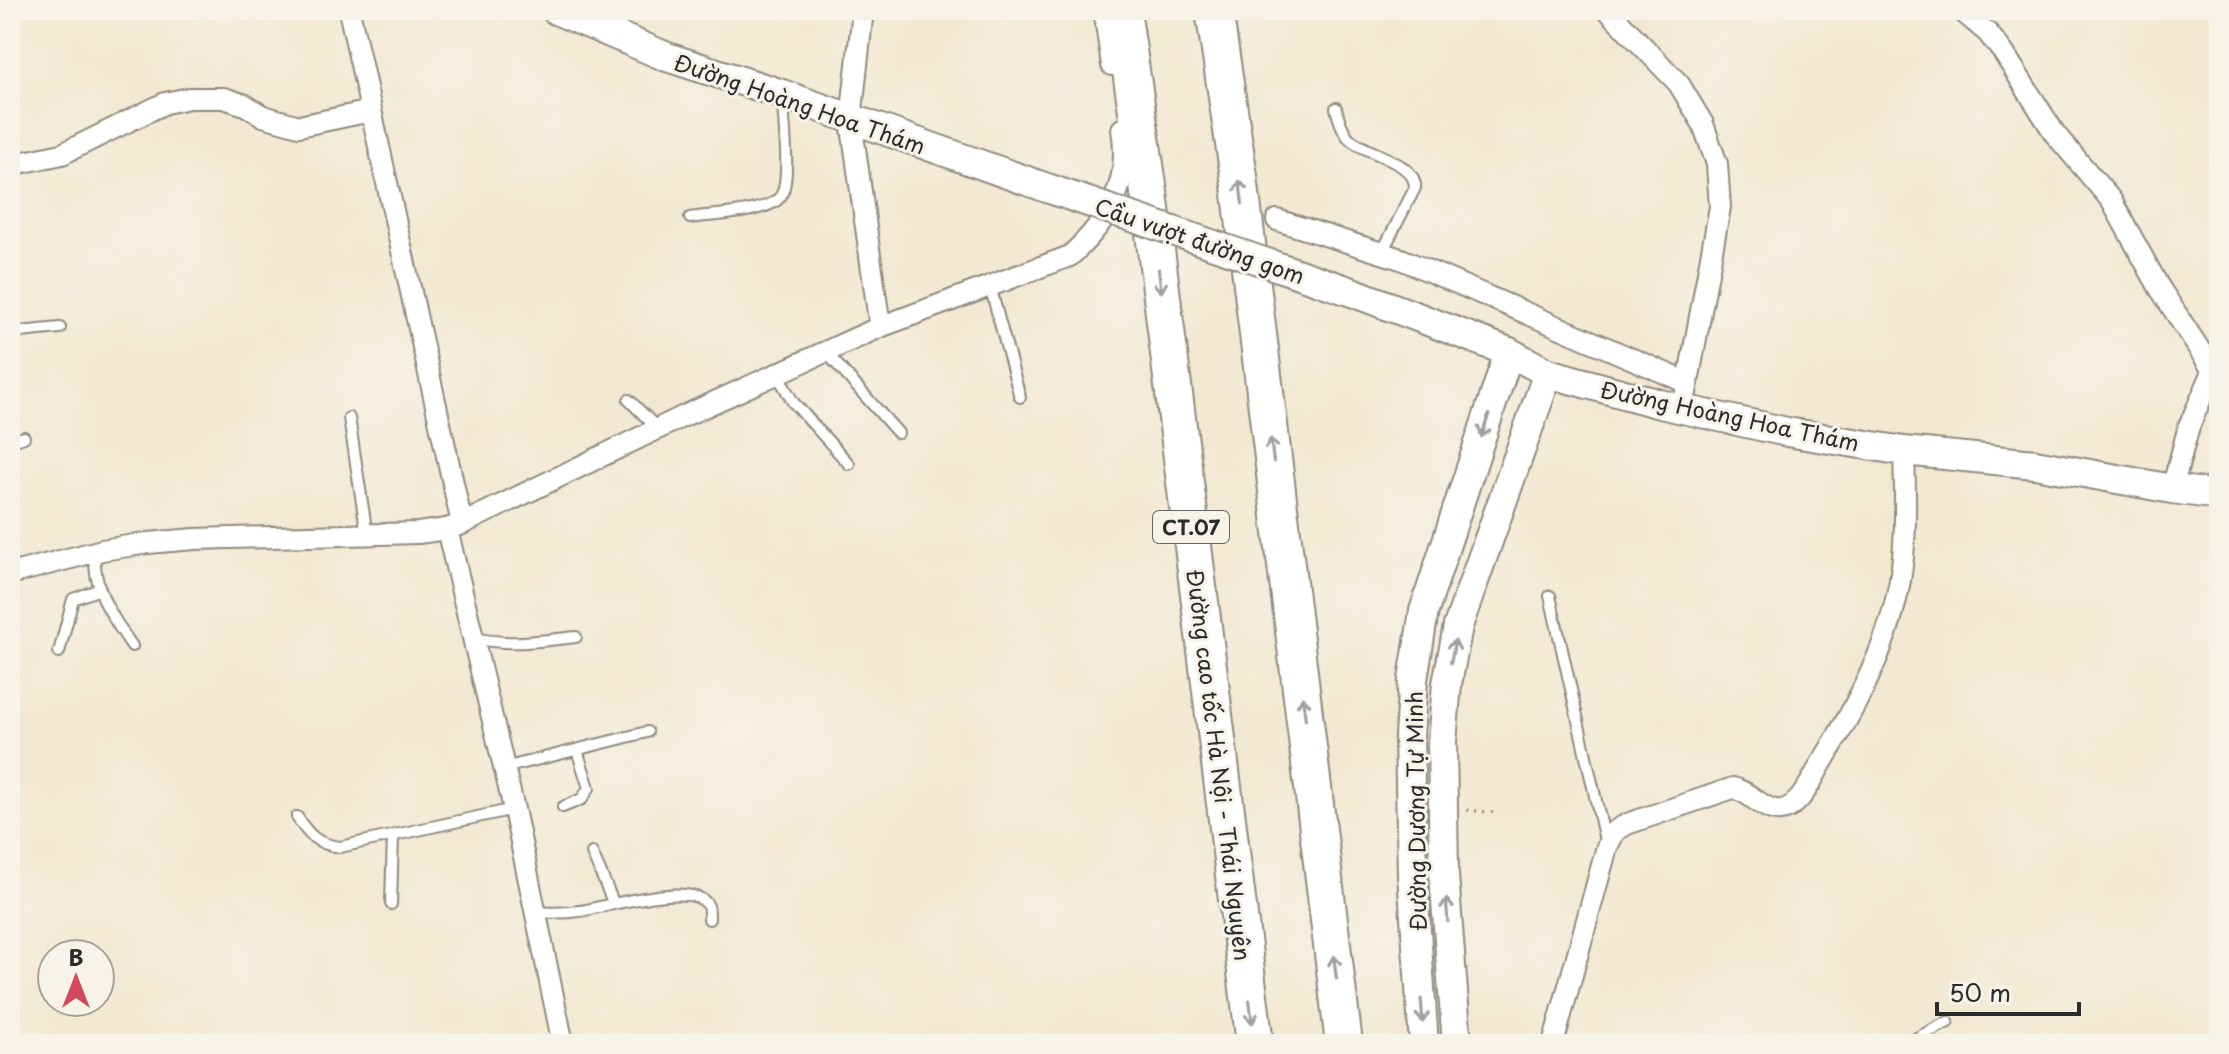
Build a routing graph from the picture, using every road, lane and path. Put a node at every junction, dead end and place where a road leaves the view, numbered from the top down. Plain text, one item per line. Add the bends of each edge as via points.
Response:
1 (349, 10) edge
2 (556, 10) edge
3 (863, 10) edge
4 (1104, 10) edge
5 (1122, 10) edge
6 (1214, 10) edge
7 (1608, 10) edge
8 (1961, 10) edge
9 (782, 94) junction
10 (1336, 108) dead end
11 (371, 111) junction
12 (851, 120) junction
13 (10, 165) edge
14 (1047, 188) joint
15 (690, 218) dead end
16 (1277, 220) dead end
17 (1382, 252) junction
18 (990, 286) junction
19 (1352, 292) joint
20 (880, 327) junction
21 (60, 328) dead end
22 (10, 333) edge
23 (826, 352) junction
24 (1509, 352) junction
25 (2217, 369) edge
26 (1548, 373) junction
27 (777, 374) junction
28 (2213, 393) dead end
29 (1685, 396) junction
30 (1020, 397) dead end
31 (629, 400) dead end
32 (349, 418) dead end
33 (658, 429) junction
34 (898, 433) dead end
35 (24, 437) dead end
36 (10, 442) edge
37 (1904, 451) junction
38 (849, 464) dead end
39 (2172, 489) junction
40 (2219, 495) edge
41 (455, 527) junction
42 (367, 535) junction
43 (95, 552) junction
44 (10, 574) edge
45 (100, 589) junction
46 (1550, 596) dead end
47 (576, 637) dead end
48 (473, 638) junction
49 (132, 646) dead end
50 (59, 652) dead end
51 (647, 732) dead end
52 (577, 750) junction
53 (504, 768) junction
54 (563, 807) dead end
55 (1443, 807) junction
56 (514, 809) junction
57 (1499, 813) dead end
58 (297, 817) dead end
59 (393, 836) junction
60 (1607, 847) junction
61 (592, 853) dead end
62 (613, 902) junction
63 (391, 904) dead end
64 (535, 912) junction
65 (709, 919) dead end
66 (1948, 1022) dead end
67 (563, 1044) edge
68 (1255, 1044) edge
69 (1344, 1044) edge
70 (1424, 1044) edge
71 (1457, 1044) edge
72 (1553, 1044) edge
73 (1905, 1044) edge

1 - 11 street
2 - 9 main road, Đường Hoàng Hoa Thám via 667,57
3 - 12 street
4 - 18 street via 1125,149 1118,191 1093,235 1070,256
5 -> 68 highway, Đường cao tốc Hà Nội - Thái Nguyên / CT.07
69 -> 6 highway
7 - 29 street via 1679,84 1703,124 1717,164 1720,207
8 - 25 street via 2003,52 2055,134 2111,200 2159,287
9 - 12 main road, Đường Hoàng Hoa Thám
9 - 15 lane via 785,185 779,200 765,207
10 - 17 lane via 1356,144 1394,162 1416,182
11 - 13 street via 299,126 224,98 189,98 165,103 62,154
11 - 41 street
12 - 14 main road, Đường Hoàng Hoa Thám
12 - 20 street
14 - 19 main road, Cầu vượt đường gom, bridge
16 - 17 street
17 - 29 street
18 - 20 street
18 - 30 lane
19 - 24 main road, Đường Hoàng Hoa Thám
20 - 23 street
21 - 22 lane
23 - 27 street
23 - 34 lane
24 - 26 main road, Đường Hoàng Hoa Thám
24 -> 70 main road, Đường Dương Tự Minh via 1424,611 1413,680 1412,874
25 - 28 lane
25 - 39 street via 2189,426
26 - 29 main road, Đường Hoàng Hoa Thám
55 -> 26 main road, Đường Dương Tự Minh via 1442,742 1458,626
27 - 33 street
27 - 38 lane via 793,402
29 - 37 main road, Đường Hoàng Hoa Thám via 1787,432
31 - 33 lane
32 - 42 lane
33 - 41 street
35 - 36 lane
37 - 39 main road, Đường Hoàng Hoa Thám via 2035,464
37 - 60 street via 1901,575 1884,637 1862,691 1796,801 1789,808 1770,809 1743,790 1721,790 1627,824 1615,831
39 - 40 main road, Đường Hoàng Hoa Thám
41 - 42 street
41 - 48 street
42 - 43 street via 195,539
43 - 44 street
43 - 45 lane
45 - 49 lane
45 - 50 lane via 73,599
46 - 60 lane
47 - 48 lane via 514,644
48 - 53 street
51 - 52 lane
52 - 53 lane
52 - 54 lane via 589,788 582,799
53 - 56 street
55 - 57 path
71 -> 55 main road, Đường Dương Tự Minh
56 - 59 lane
56 - 64 street
58 - 59 lane via 309,837 323,845 340,847
59 - 63 lane
60 - 72 street
61 - 62 lane
62 - 64 lane via 579,911
62 - 65 lane via 658,895 696,898 708,907
64 - 67 street
66 - 73 lane

